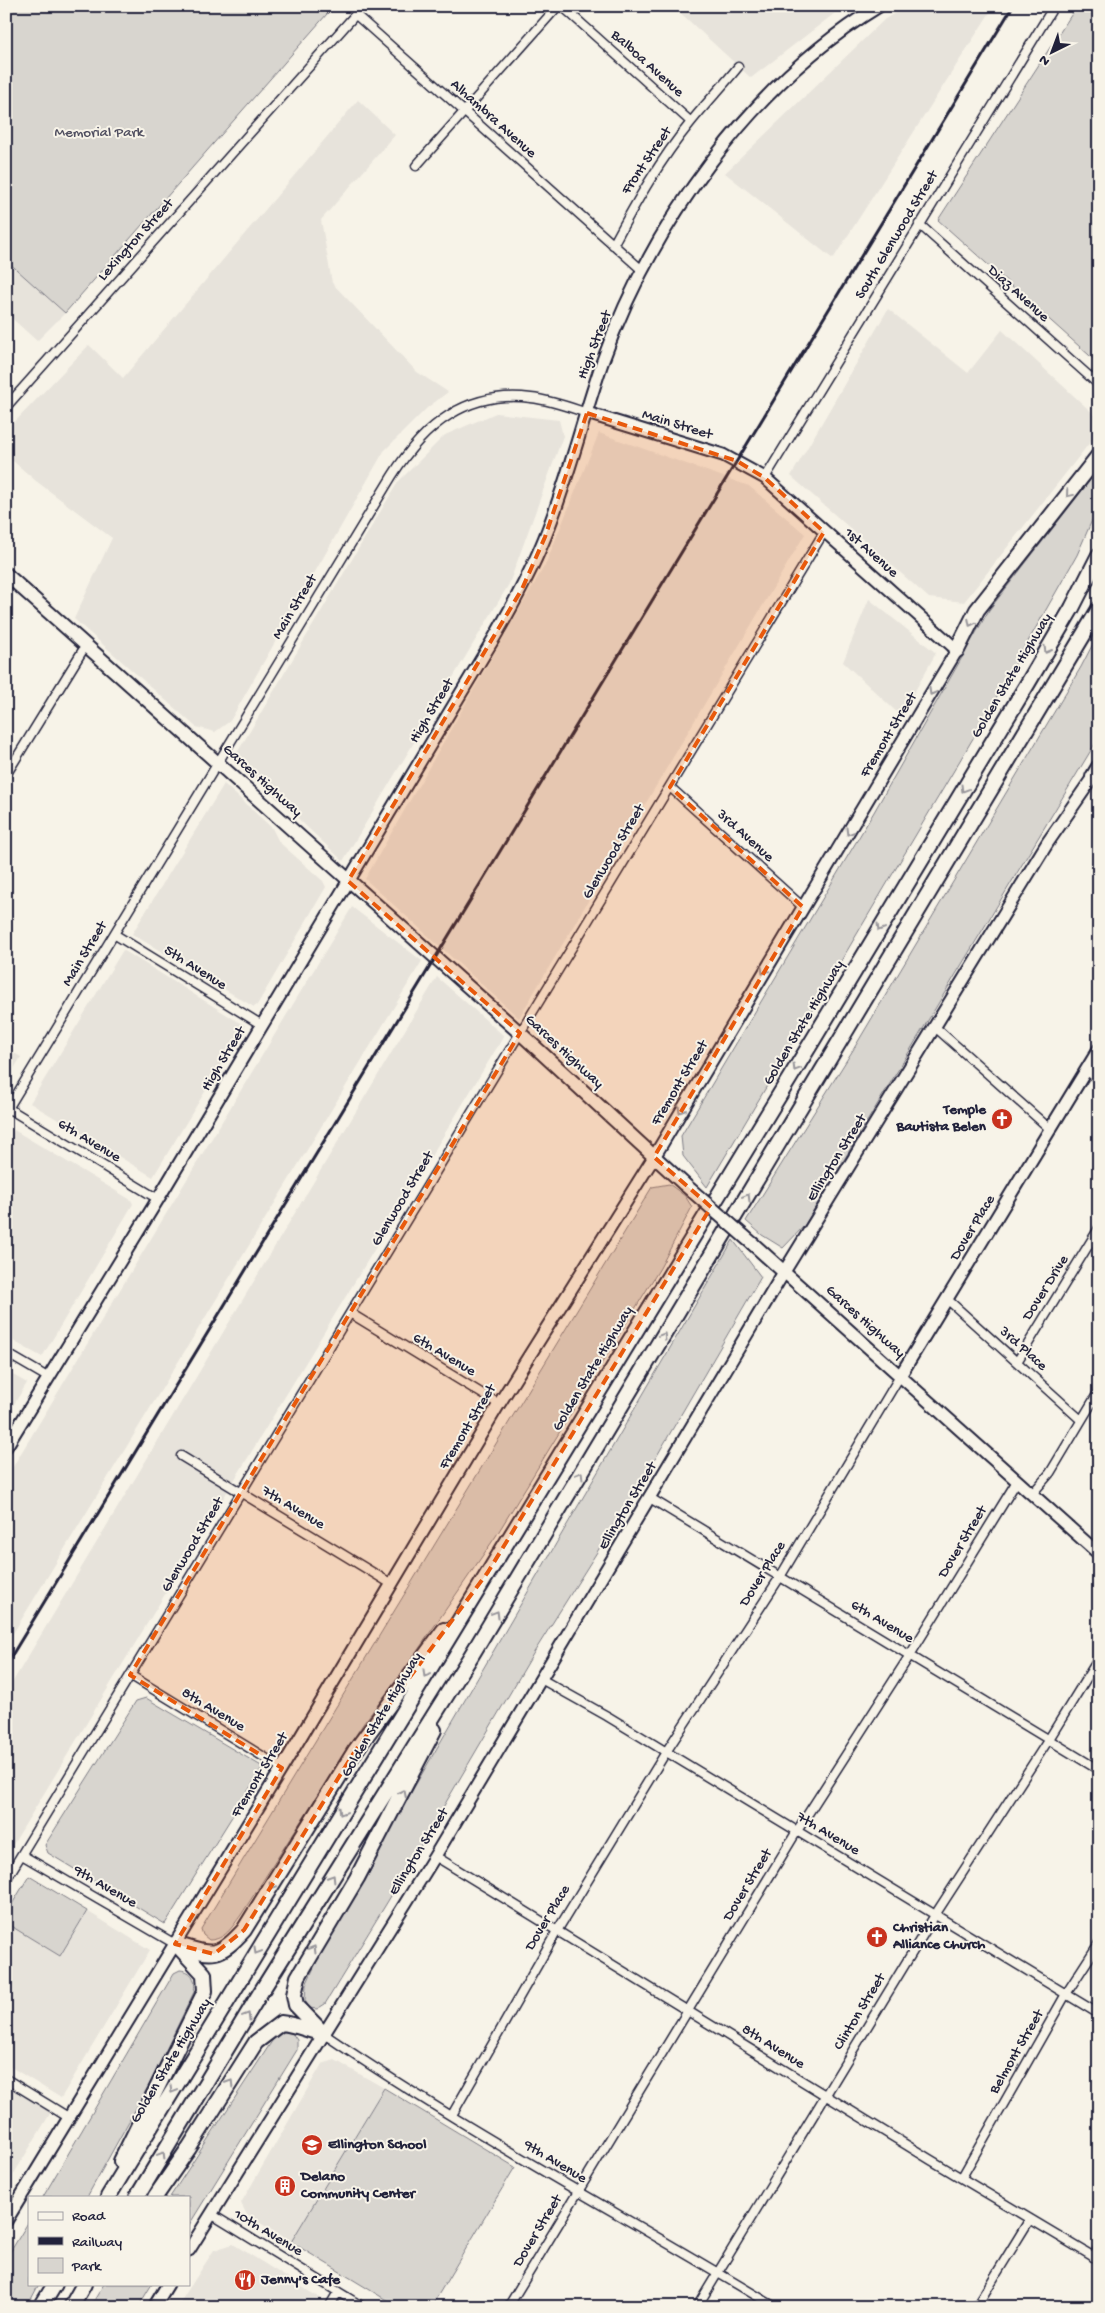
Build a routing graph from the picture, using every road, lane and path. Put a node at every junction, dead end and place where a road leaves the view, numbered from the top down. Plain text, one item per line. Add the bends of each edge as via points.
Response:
1 (363, 6) edge
2 (560, 6) edge
3 (879, 6) edge
4 (1054, 6) edge
5 (356, 14) junction
6 (738, 68) dead end
7 (464, 112) junction
8 (691, 122) junction
9 (416, 166) dead end
10 (919, 224) junction
11 (612, 244) junction
12 (643, 271) junction
13 (1099, 385) edge
14 (6, 407) edge
15 (587, 413) junction
16 (1099, 455) edge
17 (765, 478) junction
18 (824, 532) junction
19 (1099, 555) edge
20 (6, 574) edge
21 (1099, 609) edge
22 (86, 645) junction
23 (957, 650) junction
24 (218, 763) junction
25 (6, 775) edge
26 (1097, 775) edge
27 (670, 787) junction
28 (348, 881) junction
29 (803, 906) junction
30 (114, 934) junction
31 (262, 1025) junction
32 (935, 1027) junction
33 (520, 1033) junction
34 (1099, 1049) edge
35 (1086, 1070) junction
36 (1099, 1080) edge
37 (7, 1109) edge
38 (1050, 1130) junction
39 (654, 1157) junction
40 (158, 1198) junction
41 (1099, 1228) edge
42 (784, 1272) junction
43 (947, 1299) junction
44 (350, 1314) junction
45 (6, 1353) edge
46 (1017, 1362) junction
47 (900, 1376) junction
48 (49, 1378) junction
49 (1099, 1391) edge
50 (499, 1404) junction
51 (1082, 1420) junction
52 (6, 1447) edge
53 (182, 1456) dead end
54 (1017, 1481) junction
55 (241, 1493) junction
56 (1032, 1494) junction
57 (650, 1498) junction
58 (1099, 1554) edge
59 (488, 1572) junction
60 (780, 1577) junction
61 (390, 1583) junction
62 (910, 1655) junction
63 (471, 1656) junction
64 (1099, 1658) edge
65 (130, 1676) junction
66 (541, 1679) junction
67 (1049, 1739) junction
68 (666, 1752) junction
69 (282, 1768) junction
70 (1099, 1770) edge
71 (796, 1831) junction
72 (22, 1855) junction
73 (435, 1856) junction
74 (6, 1880) edge
75 (935, 1915) junction
76 (557, 1931) junction
77 (1099, 1943) edge
78 (175, 1944) junction
79 (1066, 1994) junction
80 (688, 2011) junction
81 (1099, 2014) edge
82 (324, 2034) junction
83 (6, 2079) edge
84 (825, 2095) junction
85 (452, 2115) junction
86 (68, 2117) junction
87 (962, 2177) junction
88 (578, 2192) junction
89 (104, 2196) edge
90 (109, 2196) edge
91 (138, 2196) edge
92 (156, 2196) edge
93 (211, 2214) junction
94 (1030, 2219) junction
95 (6, 2221) edge
96 (1099, 2247) edge
97 (190, 2248) edge
98 (1096, 2258) edge
99 (718, 2272) junction
100 (54, 2286) edge
101 (83, 2286) edge
102 (167, 2286) edge
103 (338, 2292) junction
104 (41, 2307) edge
105 (71, 2307) edge
106 (154, 2307) edge
107 (329, 2307) edge
108 (363, 2307) edge
109 (508, 2307) edge
110 (697, 2307) edge
111 (775, 2307) edge
112 (976, 2307) edge

1 - 5 street, Lexington Street
2 - 7 street
2 - 8 street, Balboa Avenue
3 - 12 street, High Street via 833,38 765,100 715,157 679,209
4 - 10 street, South Glenwood Street
5 - 7 street, Alhambra Avenue
5 - 14 street, Lexington Street
6 - 8 street, Front Street
7 - 9 street
7 - 11 street, Alhambra Avenue
8 - 11 street, Front Street via 636,202
10 - 13 street, Diaz Avenue
10 - 17 street, South Glenwood Street
11 - 12 street
12 - 15 street, High Street via 602,363
15 - 17 street, Main Street via 723,455
15 - 24 street, Main Street via 542,400 507,397 468,406 429,428 396,470
15 - 28 street, High Street via 545,537 522,588
16 -> 23 highway via 977,610
17 - 18 street, 1st Avenue
18 - 23 street, 1st Avenue
18 - 27 street, Glenwood Street
19 -> 59 highway, Golden State Highway via 1028,683
20 - 22 main road, Garces Highway
63 -> 21 highway
22 - 24 main road, Garces Highway
22 - 25 street
23 -> 29 street, Fremont Street
24 - 28 main road, Garces Highway
24 - 30 street, Main Street
26 - 32 street, Ellington Street via 1048,842
27 - 29 street, 3rd Avenue
27 - 33 street, Glenwood Street
28 - 31 street, High Street
28 - 33 main road, Garces Highway
29 -> 39 street, Fremont Street
30 - 31 street, 5th Avenue
30 - 37 street, Main Street
31 - 40 street, High Street
32 - 38 street
32 - 42 street, Ellington Street
33 - 39 main road, Garces Highway
33 - 44 street, Glenwood Street
34 - 35 street, Dover Place
35 - 36 street
35 - 38 street, Dover Place
37 - 40 street, 6th Avenue
38 - 43 street, Dover Place
39 - 42 main road, Garces Highway, bridge
39 - 50 street, Fremont Street
40 - 48 street, High Street
41 - 46 street, Dover Drive
42 - 47 street, Garces Highway
42 - 57 street, Ellington Street
43 - 46 street, 3rd Place
43 - 47 street, Dover Place
44 - 50 street, 6th Avenue
44 - 55 street, Glenwood Street
45 - 48 street
46 - 51 street, 3rd Place
47 - 54 street, Garces Highway
47 - 60 street, Dover Place
48 - 52 street, High Street
49 - 51 street
50 - 61 street, Fremont Street
51 - 56 street via 1050,1473
53 - 55 street, 7th Avenue
54 - 56 street, Garces Highway
54 - 62 street, Dover Street
55 - 61 street, 7th Avenue
55 - 65 street, Glenwood Street
56 - 58 street, Garces Highway
57 - 60 street, 6th Avenue
57 - 66 street, Ellington Street
59 -> 78 highway via 355,1751 244,1930 226,1948 214,1954
59 -> 90 highway, Golden State Highway
60 - 62 street, 6th Avenue
60 - 68 street, Dover Place
61 - 69 street, Fremont Street
62 - 67 street, 6th Avenue
62 - 71 street, Dover Street
82 -> 63 highway via 296,2006 294,1996 298,1977 379,1837
91 -> 63 highway
64 - 67 street, Clinton Street
65 - 69 street, 8th Avenue
65 - 72 street, Glenwood Street
66 - 68 street, 7th Avenue
66 - 73 street, Ellington Street
67 - 70 street, 6th Avenue
67 - 75 street, Clinton Street
68 - 71 street, 7th Avenue
68 - 76 street, Dover Place
69 - 78 street, Fremont Street
71 - 75 street, 7th Avenue
71 - 80 street, Dover Street
72 - 74 street, Glenwood Street
72 - 78 street, 9th Avenue
73 - 76 street, 8th Avenue
73 - 82 street, Ellington Street
75 - 79 street, 7th Avenue
75 - 84 street, Clinton Street
76 - 80 street, 8th Avenue
76 - 85 street, Dover Place
77 - 79 street, Belmont Street
78 - 86 street, Fremont Street
78 - 89 highway via 204,1974 205,1991
79 - 81 street, 7th Avenue
79 - 87 street, Belmont Street
80 - 84 street, 8th Avenue
80 - 88 street, Dover Street
82 - 85 street, 9th Avenue
92 -> 82 highway via 256,2042 281,2023
82 - 93 street, Ellington Street
83 - 86 street
84 - 87 street, 8th Avenue
84 - 99 street, Clinton Street
85 - 88 street, 9th Avenue
86 - 95 street, Fremont Street
87 - 94 street, 8th Avenue
88 - 99 street, 9th Avenue
88 - 109 street, Dover Street
93 - 97 street, Ellington Street
93 - 103 street, 10th Avenue
94 - 98 street, 8th Avenue
94 - 112 street
96 - 98 street
99 - 110 street, Clinton Street
99 - 111 street, 9th Avenue
100 - 104 highway
101 - 105 highway
102 - 106 street
103 - 107 street
103 - 108 street, 10th Avenue

